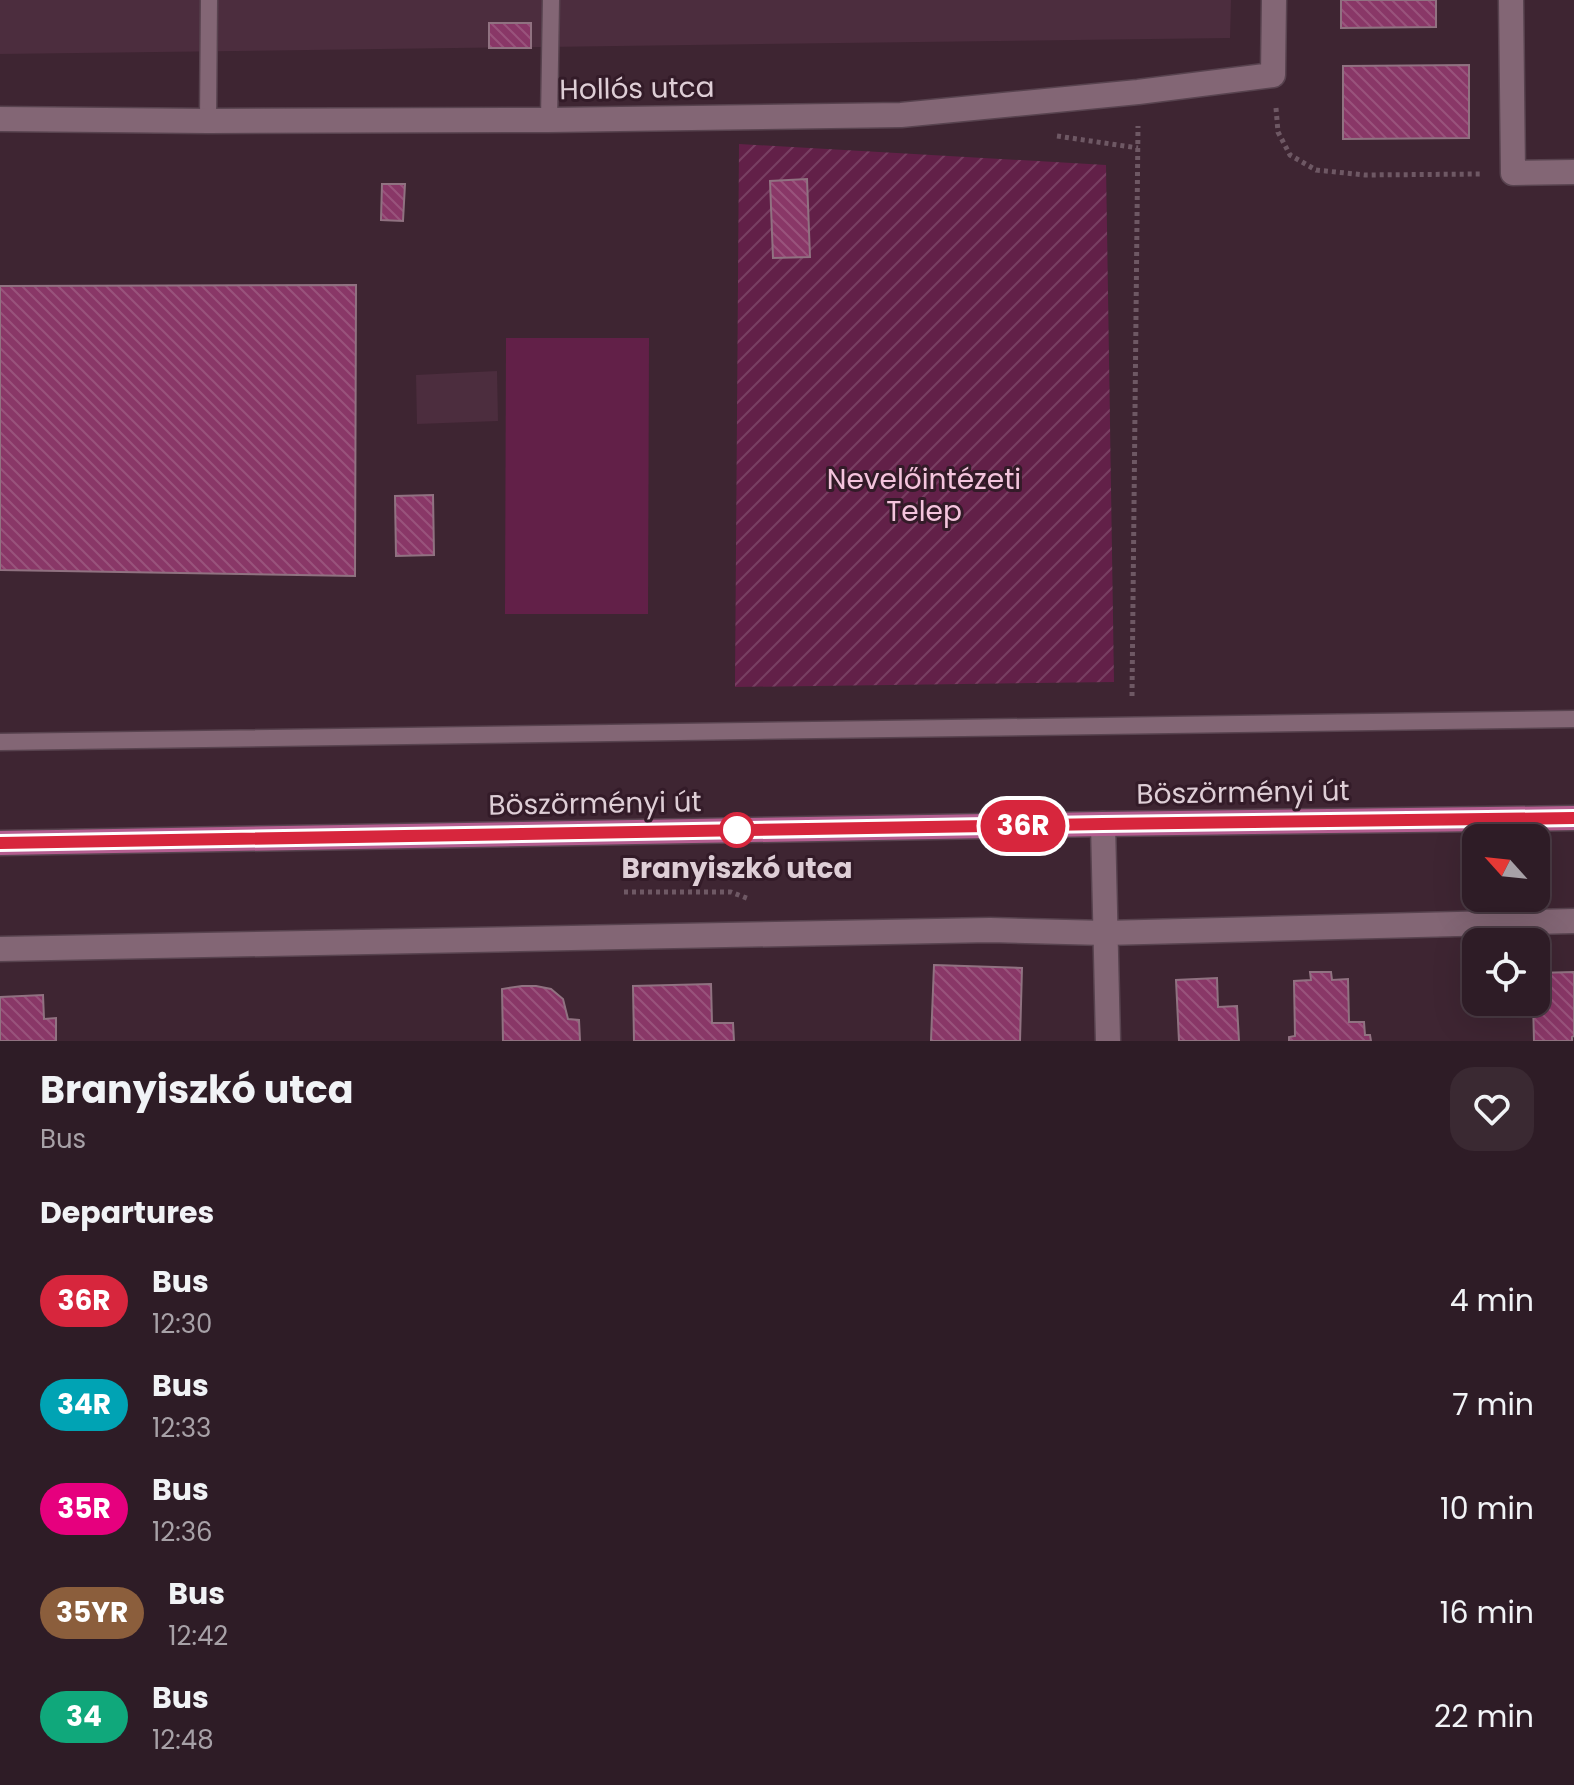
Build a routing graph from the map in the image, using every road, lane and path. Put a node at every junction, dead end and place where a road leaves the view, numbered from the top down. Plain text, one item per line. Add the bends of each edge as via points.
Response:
1 (209, 0) edge
2 (551, 0) edge
3 (1274, 0) edge
4 (1511, 0) edge
5 (1273, 75) junction
6 (1138, 92) junction
7 (0, 119) edge
8 (549, 120) junction
9 (208, 121) junction
10 (1574, 172) edge
11 (1513, 173) junction
12 (1574, 719) edge
13 (1132, 725) junction
14 (0, 742) edge
15 (1574, 818) edge
16 (1103, 824) junction
17 (0, 843) edge
18 (624, 892) dead end
19 (731, 892) dead end
20 (1574, 921) edge
21 (1105, 933) junction
22 (0, 949) edge
23 (1108, 1041) edge

1 - 9 lane
2 - 8 lane
3 - 5 street
4 - 11 street
5 - 6 street, Hollós utca
5 - 11 path via 1278,132 1290,155 1316,170 1365,175
6 - 8 street, Hollós utca via 901,115
6 - 13 path
7 - 9 street, Hollós utca
8 - 9 street, Hollós utca
10 - 11 street
12 - 13 lane
13 - 14 lane
15 - 16 main road, Böszörményi út
16 - 17 main road, Böszörményi út
16 - 21 street
18 - 19 path
20 - 21 street
21 - 22 street via 959,931
21 - 23 street

